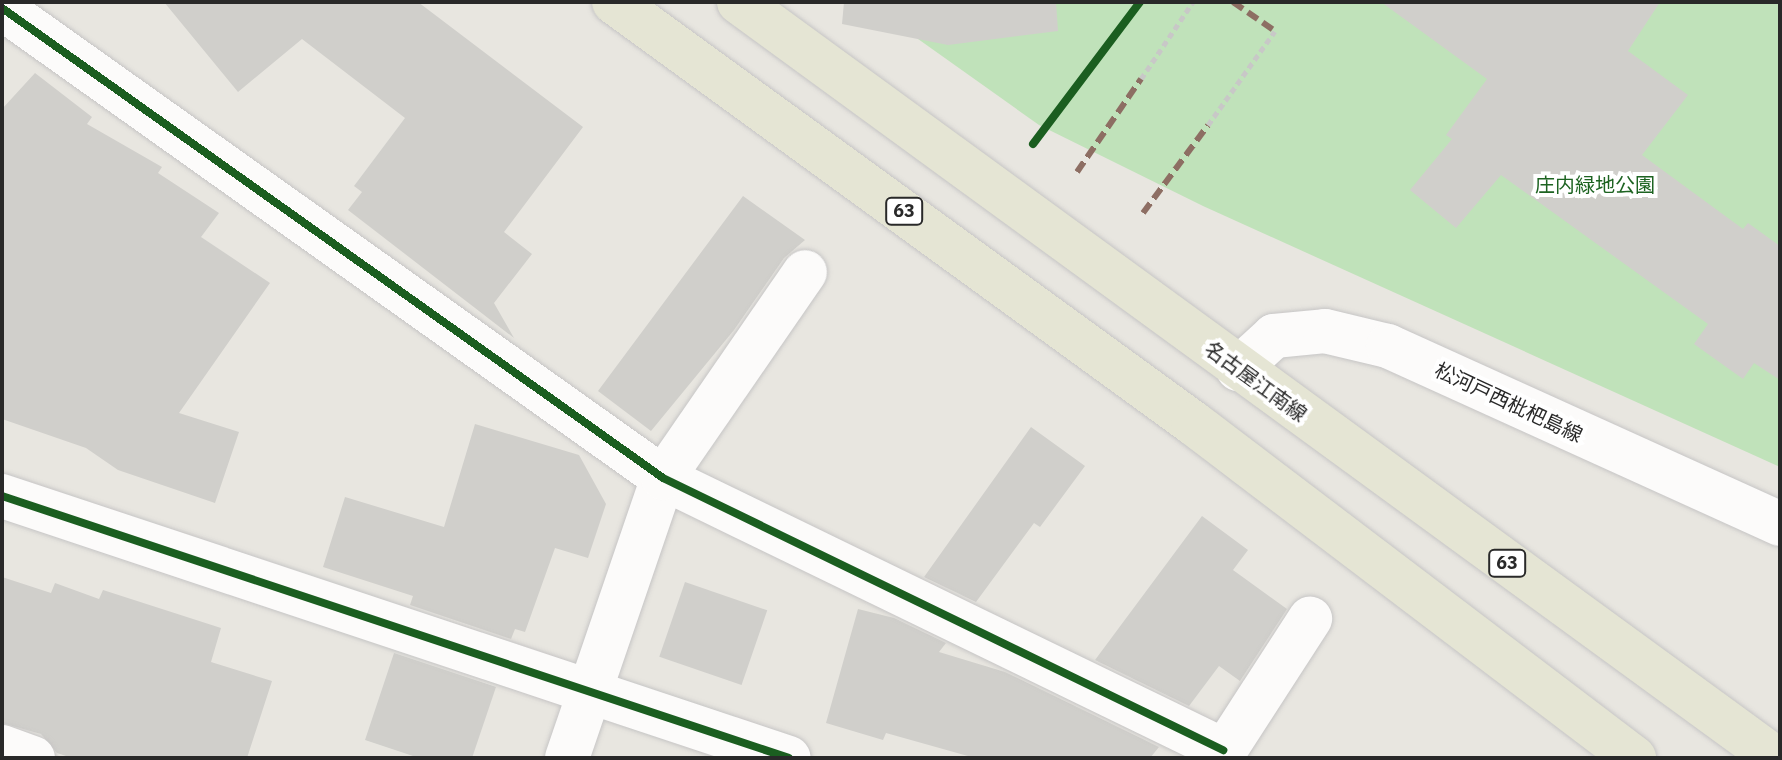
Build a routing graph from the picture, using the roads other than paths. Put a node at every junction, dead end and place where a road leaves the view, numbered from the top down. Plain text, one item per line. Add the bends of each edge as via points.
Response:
1 (614, 2) edge
2 (739, 2) edge
3 (2, 8) edge
4 (805, 272) dead end
5 (1238, 369) junction
6 (663, 478) junction
7 (2, 496) edge
8 (1780, 524) edge
9 (1310, 619) dead end
10 (589, 692) junction
11 (2, 747) edge
12 (1222, 754) edge
13 (33, 758) edge
14 (567, 758) edge
15 (789, 758) edge
16 (1634, 758) edge
17 (1775, 758) edge

1 - 16 main road, 63 via 1193,423
2 - 5 main road, 名古屋江南線 / 63
3 - 6 street
4 - 6 street
5 - 8 street, 松河戸西枇杷島線 via 1274,336 1325,331 1388,346
5 - 17 main road, 名古屋江南線 / 63
6 - 10 street
6 - 12 street
7 - 10 street
9 - 12 street
10 - 14 street
10 - 15 street
11 - 13 street

